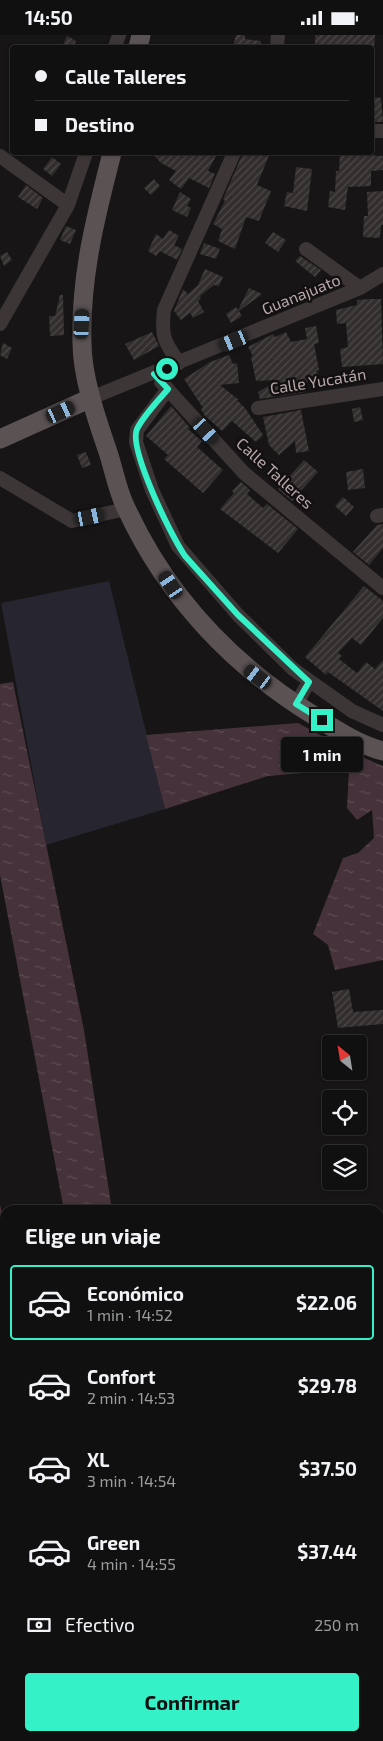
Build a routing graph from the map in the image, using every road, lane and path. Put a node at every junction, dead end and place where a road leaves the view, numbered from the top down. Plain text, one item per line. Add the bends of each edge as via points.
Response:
1 (85, 155) edge
2 (112, 155) edge
3 (233, 155) edge
4 (0, 156) edge
5 (68, 205) junction
6 (306, 249) dead end
7 (383, 274) edge
8 (360, 288) junction
9 (0, 323) edge
10 (179, 363) junction
11 (154, 374) junction
12 (168, 389) junction
13 (383, 389) edge
14 (91, 398) junction
15 (258, 408) dead end
16 (0, 439) edge
17 (0, 478) edge
18 (126, 509) junction
19 (383, 588) edge
20 (309, 682) junction
21 (296, 704) junction
22 (383, 725) edge
23 (383, 751) edge

1 - 5 street
2 - 14 main road via 85,265 82,344
3 - 10 street via 164,310 161,331
4 - 5 street
5 - 9 street
6 - 8 street
7 - 8 street, Guanajuato
8 - 10 street, Guanajuato
10 - 11 street, Guanajuato
11 - 12 street, Calle Talleres
11 - 14 street, Guanajuato
12 - 19 street, Calle Talleres via 244,473
12 - 20 street via 137,429 136,442 152,491 178,546 238,615
13 - 15 street, Calle Yucatán
14 - 16 main road
14 - 18 main road
17 - 18 street via 72,521
18 - 21 main road via 153,558 190,611 245,667
20 - 21 street
20 - 22 street via 352,711
21 - 23 main road via 348,736

